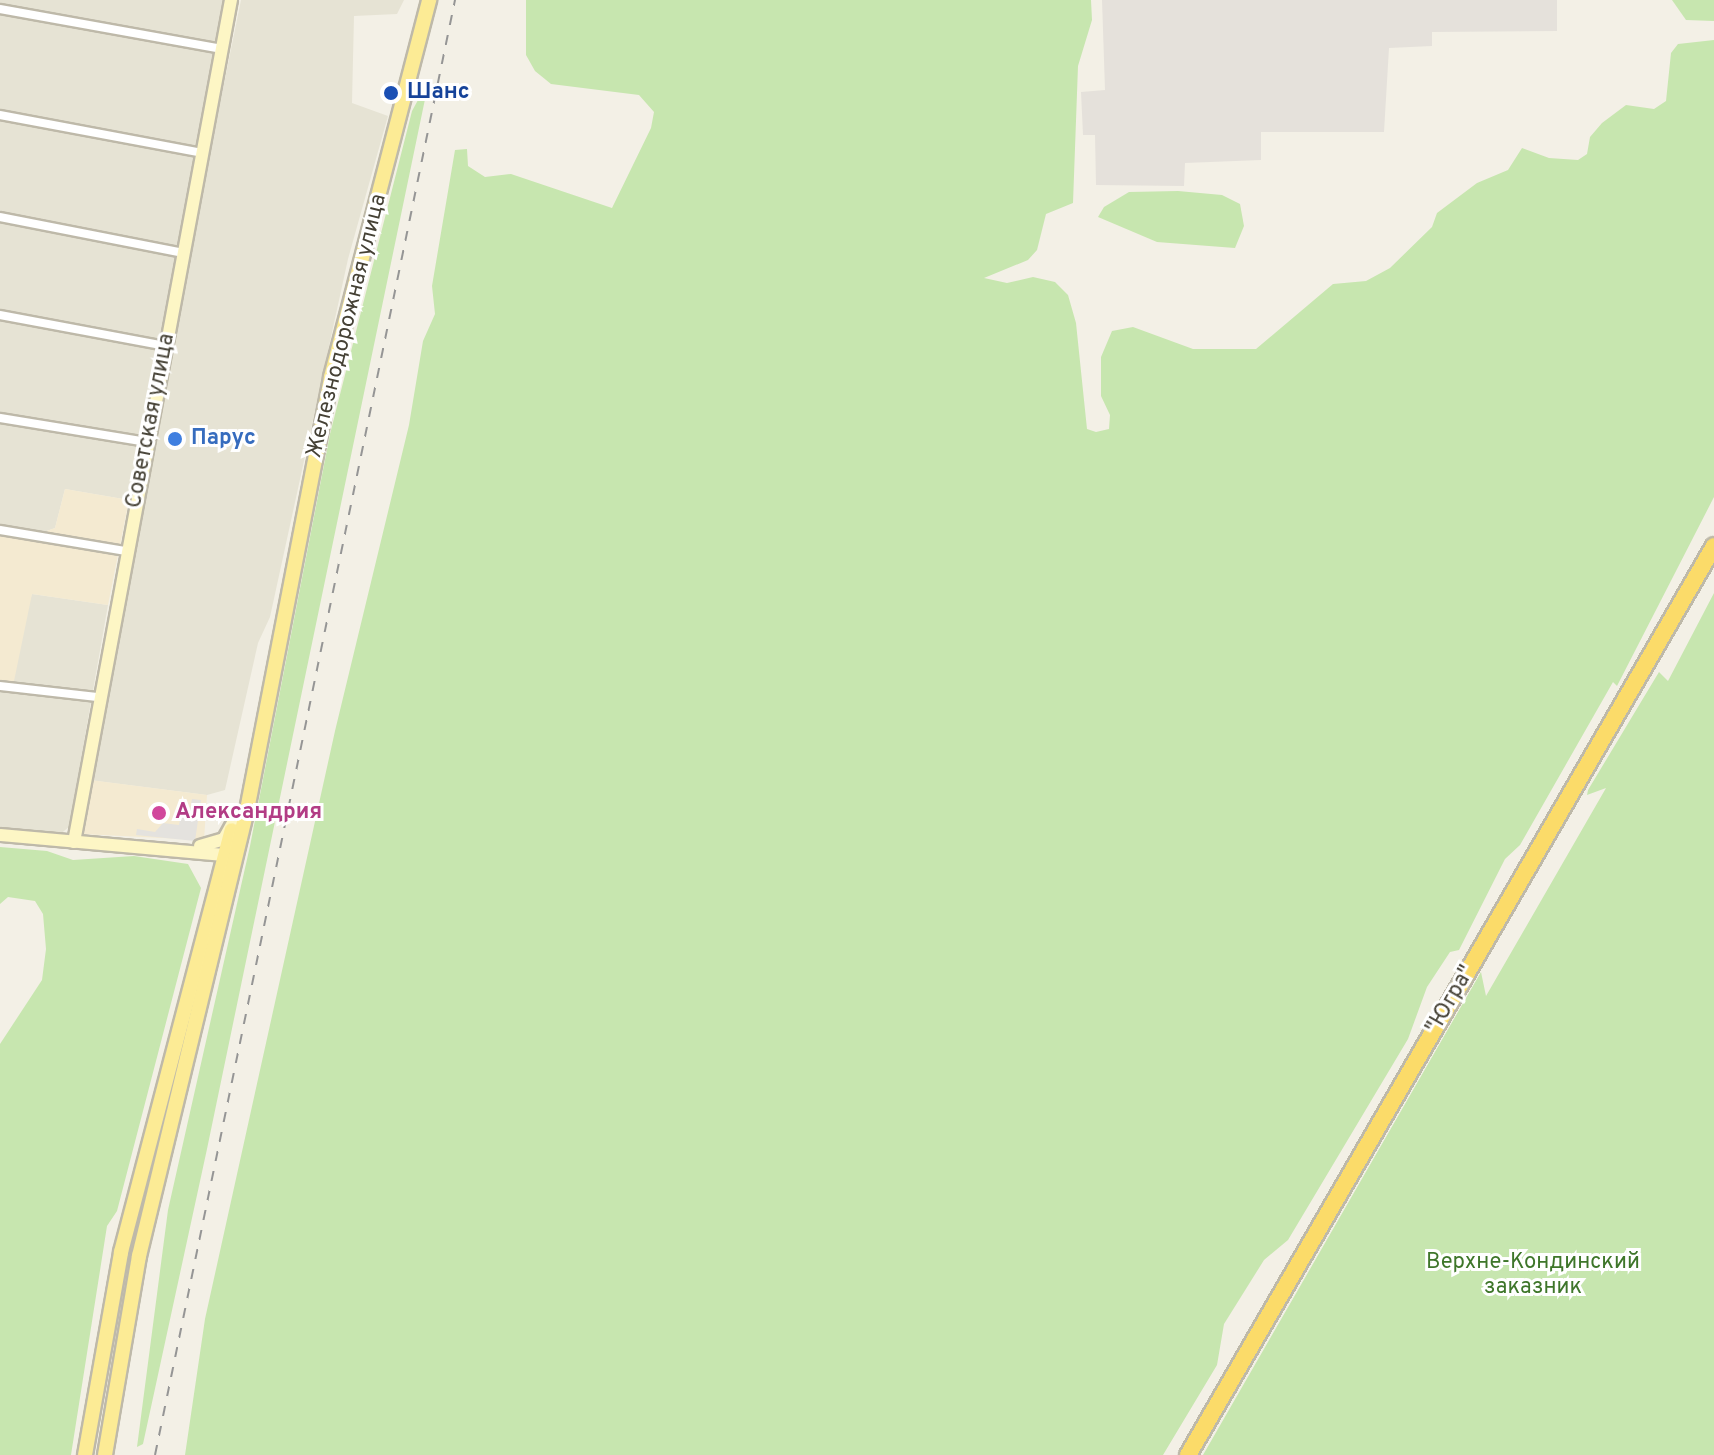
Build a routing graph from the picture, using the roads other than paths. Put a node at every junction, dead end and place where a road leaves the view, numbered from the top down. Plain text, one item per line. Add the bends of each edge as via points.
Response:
1 (231, 0) edge
2 (429, 0) edge
3 (0, 9) edge
4 (222, 49) junction
5 (0, 115) edge
6 (203, 153) junction
7 (0, 217) edge
8 (184, 253) junction
9 (0, 315) edge
10 (165, 346) junction
11 (0, 418) edge
12 (146, 442) junction
13 (0, 530) edge
14 (1714, 546) edge
15 (125, 551) junction
16 (275, 655) junction
17 (0, 686) edge
18 (97, 697) junction
19 (236, 817) junction
20 (0, 835) edge
21 (74, 842) junction
22 (176, 849) junction
23 (231, 855) junction
24 (218, 890) junction
25 (85, 1455) edge
26 (105, 1455) edge
27 (1188, 1455) edge

1 - 4 street, Советская улица
2 - 16 main road, Железнодорожная улица via 331,377
3 - 4 street
4 - 6 street, Советская улица
5 - 6 street
6 - 8 street, Советская улица
7 - 8 street
8 - 10 street, Советская улица
9 - 10 street
10 - 12 street, Советская улица
11 - 12 street
12 - 15 street, Советская улица
13 - 15 street
14 - 27 highway, "Югра"
15 - 18 street, Советская улица
16 - 19 main road, Железнодорожная улица
16 - 23 main road, Железнодорожная улица
17 - 18 street
18 - 21 street, Советская улица
19 - 22 street via 220,842
19 - 23 main road, Железнодорожная улица
20 - 21 street
21 - 22 street
22 - 23 street
22 - 24 street via 212,862
23 - 24 main road
23 - 26 main road via 157,1173
24 - 25 main road via 121,1252

